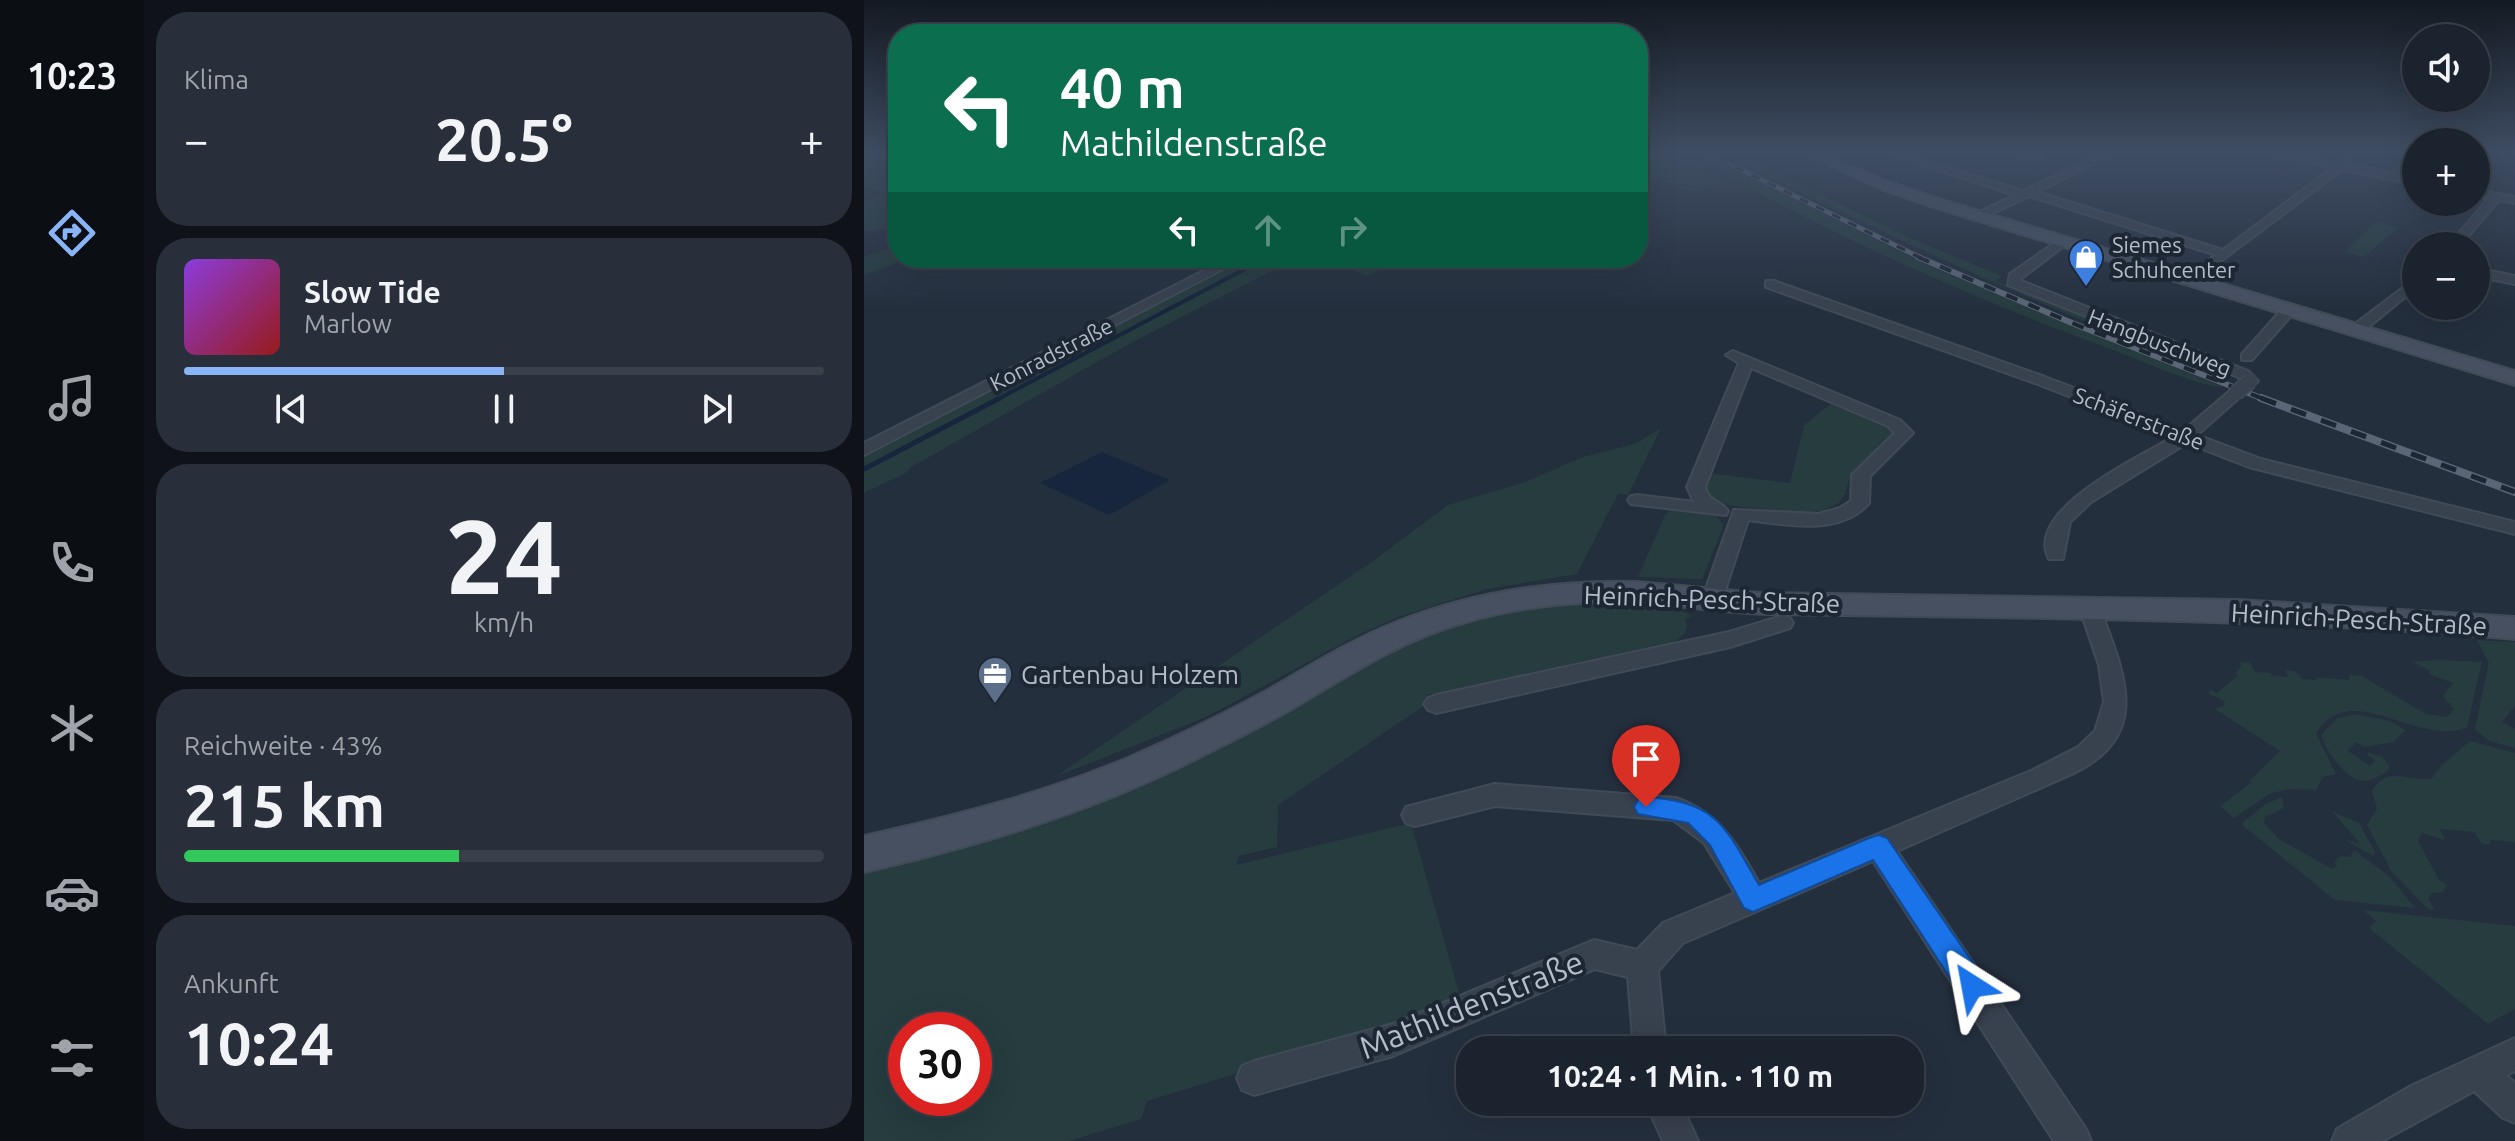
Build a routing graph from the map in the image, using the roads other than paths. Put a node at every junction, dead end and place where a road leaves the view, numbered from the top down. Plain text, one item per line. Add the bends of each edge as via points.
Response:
1 (1943, 204) edge
2 (2003, 204) edge
3 (2063, 204) edge
4 (2290, 204) edge
5 (2490, 204) edge
6 (1979, 216) junction
7 (2466, 232) edge
8 (2063, 242) junction
9 (2225, 254) junction
10 (1219, 268) edge
11 (2490, 275) edge
12 (2190, 280) junction
13 (2515, 280) edge
14 (1770, 284) dead end
15 (2402, 293) edge
16 (2289, 310) junction
17 (2356, 330) junction
18 (2247, 357) dead end
19 (2515, 378) edge
20 (2186, 436) junction
21 (864, 450) edge
22 (1637, 500) dead end
23 (1719, 511) junction
24 (1741, 514) junction
25 (2515, 528) edge
26 (2056, 555) dead end
27 (1712, 600) junction
28 (2089, 606) junction
29 (1782, 623) dead end
30 (2515, 628) edge
31 (1436, 704) dead end
32 (1415, 815) dead end
33 (1878, 846) junction
34 (864, 854) edge
35 (1753, 900) junction
36 (1642, 966) junction
37 (1649, 1036) edge
38 (2515, 1054) edge
39 (2477, 1071) junction
40 (1254, 1078) dead end
41 (2515, 1106) edge
42 (1669, 1116) edge
43 (1681, 1141) edge
44 (2074, 1141) edge
45 (2349, 1141) edge

1 - 6 street
2 - 6 street
3 - 9 street
4 - 9 street
5 - 7 street
6 - 8 street
8 - 12 street
8 - 20 street, Hangbuschweg, bridge via 2014,277 2014,284 2250,381
9 - 12 street
10 - 21 street, Konradstraße
11 - 13 street
12 - 16 street
14 - 20 street, Schäferstraße
15 - 17 street
16 - 17 street
16 - 18 street
17 - 19 street
20 - 25 street, Schäferstraße via 2297,475
20 - 26 street, Hangbuschweg via 2085,498 2061,520
22 - 23 street
23 - 24 street
23 - 24 street via 1706,506 1696,487 1740,358 1894,423 1905,433 1861,475 1860,503 1848,513 1808,521
24 - 27 street
27 - 28 street, Heinrich-Pesch-Straße
27 - 34 street, Heinrich-Pesch-Straße via 1570,593 1505,601 1444,617 1351,655 1284,697 1114,779 966,829
28 - 30 street, Heinrich-Pesch-Straße
28 - 33 street via 2116,681 2111,729 2086,755
29 - 31 street, Heinrich-Pesch-Straße
32 - 35 street via 1495,795 1676,809 1696,816 1719,838
33 - 35 street
33 - 44 street
35 - 36 street via 1673,933
36 - 37 street
36 - 40 street, Mathildenstraße via 1594,954 1393,1040
38 - 39 street
39 - 41 street
39 - 45 street
42 - 43 street

